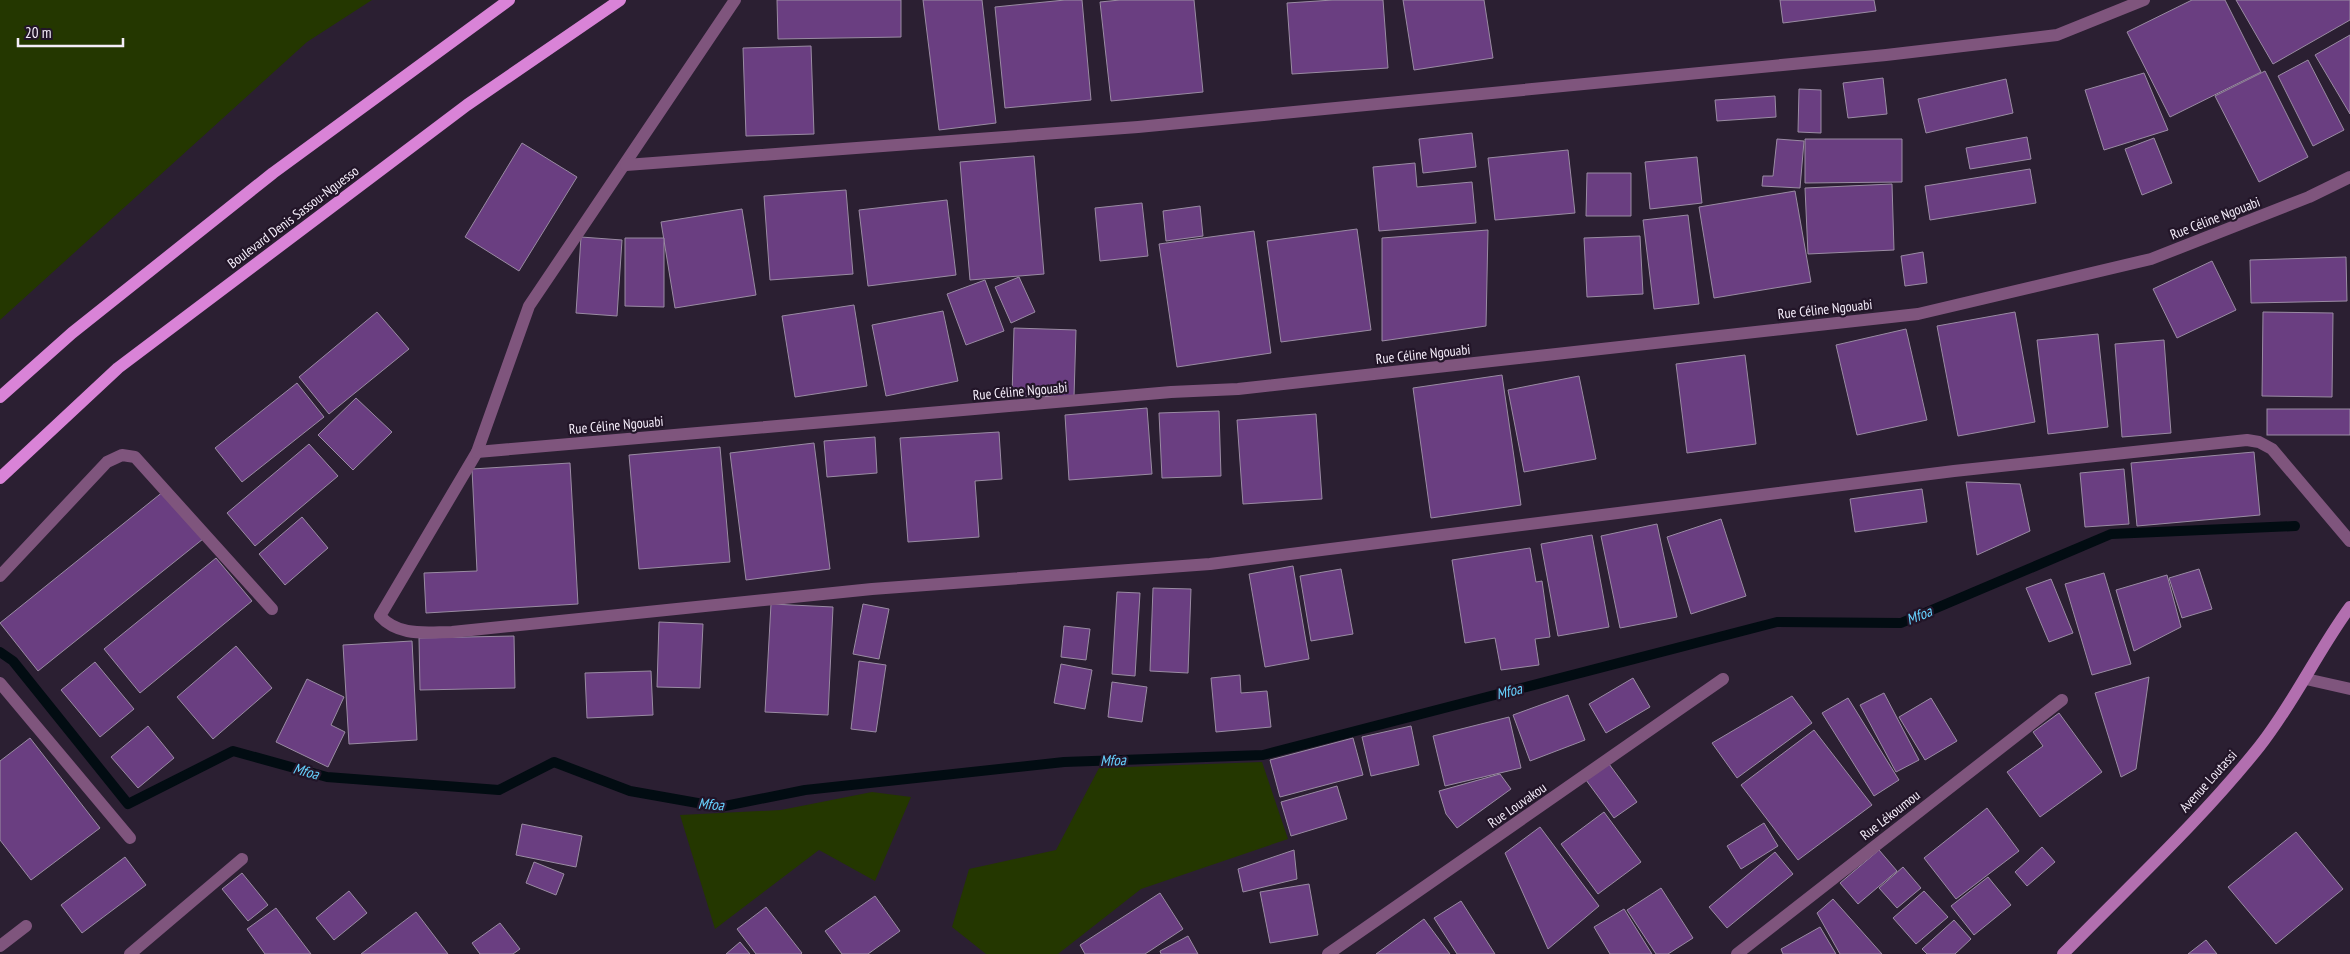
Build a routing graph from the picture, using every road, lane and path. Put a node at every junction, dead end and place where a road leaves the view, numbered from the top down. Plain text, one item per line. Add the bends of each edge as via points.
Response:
1 (509, 0) edge
2 (620, 0) edge
3 (736, 0) edge
4 (2144, 0) edge
5 (626, 165) junction
6 (2350, 177) edge
7 (0, 397) edge
8 (477, 452) junction
9 (0, 478) edge
10 (2350, 541) edge
11 (0, 576) edge
12 (2350, 607) edge
13 (272, 609) dead end
14 (1724, 679) dead end
15 (2306, 679) junction
16 (0, 683) edge
17 (2350, 689) edge
18 (2062, 700) dead end
19 (130, 838) dead end
20 (242, 859) dead end
21 (26, 926) dead end
22 (0, 946) edge
23 (130, 954) edge
24 (1328, 954) edge
25 (1737, 954) edge
26 (2063, 954) edge

1 - 7 main road via 273,173 72,333
2 - 9 main road, Boulevard Denis Sassou-Nguesso via 467,105 118,368
3 - 5 street
4 - 5 street via 2057,35 1886,55 1138,127
5 - 8 street via 529,306
6 - 8 street, Rue Céline Ngouabi via 2309,197 2151,258 1918,314 1238,389
8 - 10 street via 380,616 388,625 405,632 452,632 872,589 1210,564 1954,471 2247,440 2272,449
11 - 13 street via 108,462 122,455 135,457
12 - 15 main road, Avenue Loutassi
14 - 24 street, Rue Louvakou
15 - 17 street
15 - 26 main road, Avenue Loutassi via 2282,718 2218,796
16 - 19 street
18 - 25 street, Rue Lékoumou
20 - 23 street
21 - 22 street

